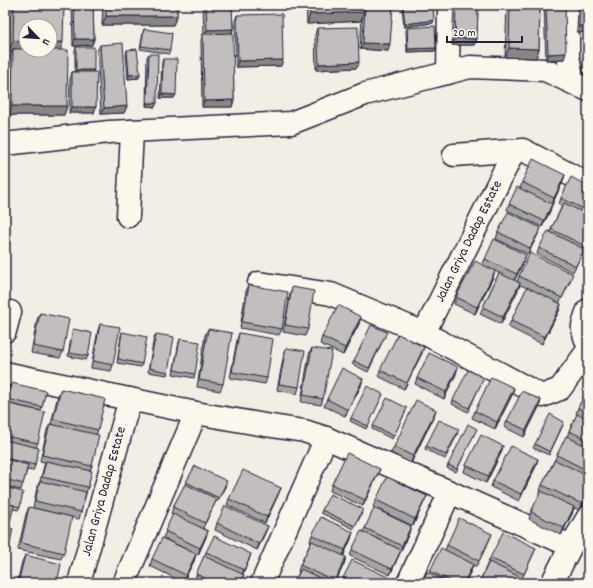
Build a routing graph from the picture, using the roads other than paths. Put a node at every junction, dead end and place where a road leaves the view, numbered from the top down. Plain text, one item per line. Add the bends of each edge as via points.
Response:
1 (448, 5) edge
2 (568, 5) edge
3 (448, 73) junction
4 (580, 86) edge
5 (132, 131) junction
6 (5, 144) edge
7 (514, 150) junction
8 (454, 155) dead end
9 (588, 184) edge
10 (128, 216) dead end
11 (259, 283) dead end
12 (588, 310) edge
13 (424, 333) junction
14 (588, 345) edge
15 (588, 350) edge
16 (5, 373) edge
17 (130, 399) junction
18 (196, 413) junction
19 (326, 438) junction
20 (450, 492) junction
21 (588, 517) edge
22 (571, 546) junction
23 (79, 583) edge
24 (124, 583) edge
25 (262, 583) edge
26 (408, 583) edge
27 (552, 583) edge

1 - 3 street
2 - 4 street via 568,56
3 - 4 street via 470,67 545,70
3 - 5 street via 365,94 291,123
5 - 6 street
5 - 10 street
7 - 8 street
7 - 9 street via 523,150
7 - 13 street, Jalan Griya Dadap Estate
11 - 13 street via 331,294
12 - 14 street via 582,332
13 - 15 street via 542,396 560,388
16 - 17 street
17 - 18 street
17 - 23 street, Jalan Griya Dadap Estate
18 - 19 street via 304,431
18 - 24 street
19 - 20 street
19 - 25 street
20 - 22 street
20 - 26 street
21 - 22 street
22 - 27 street

